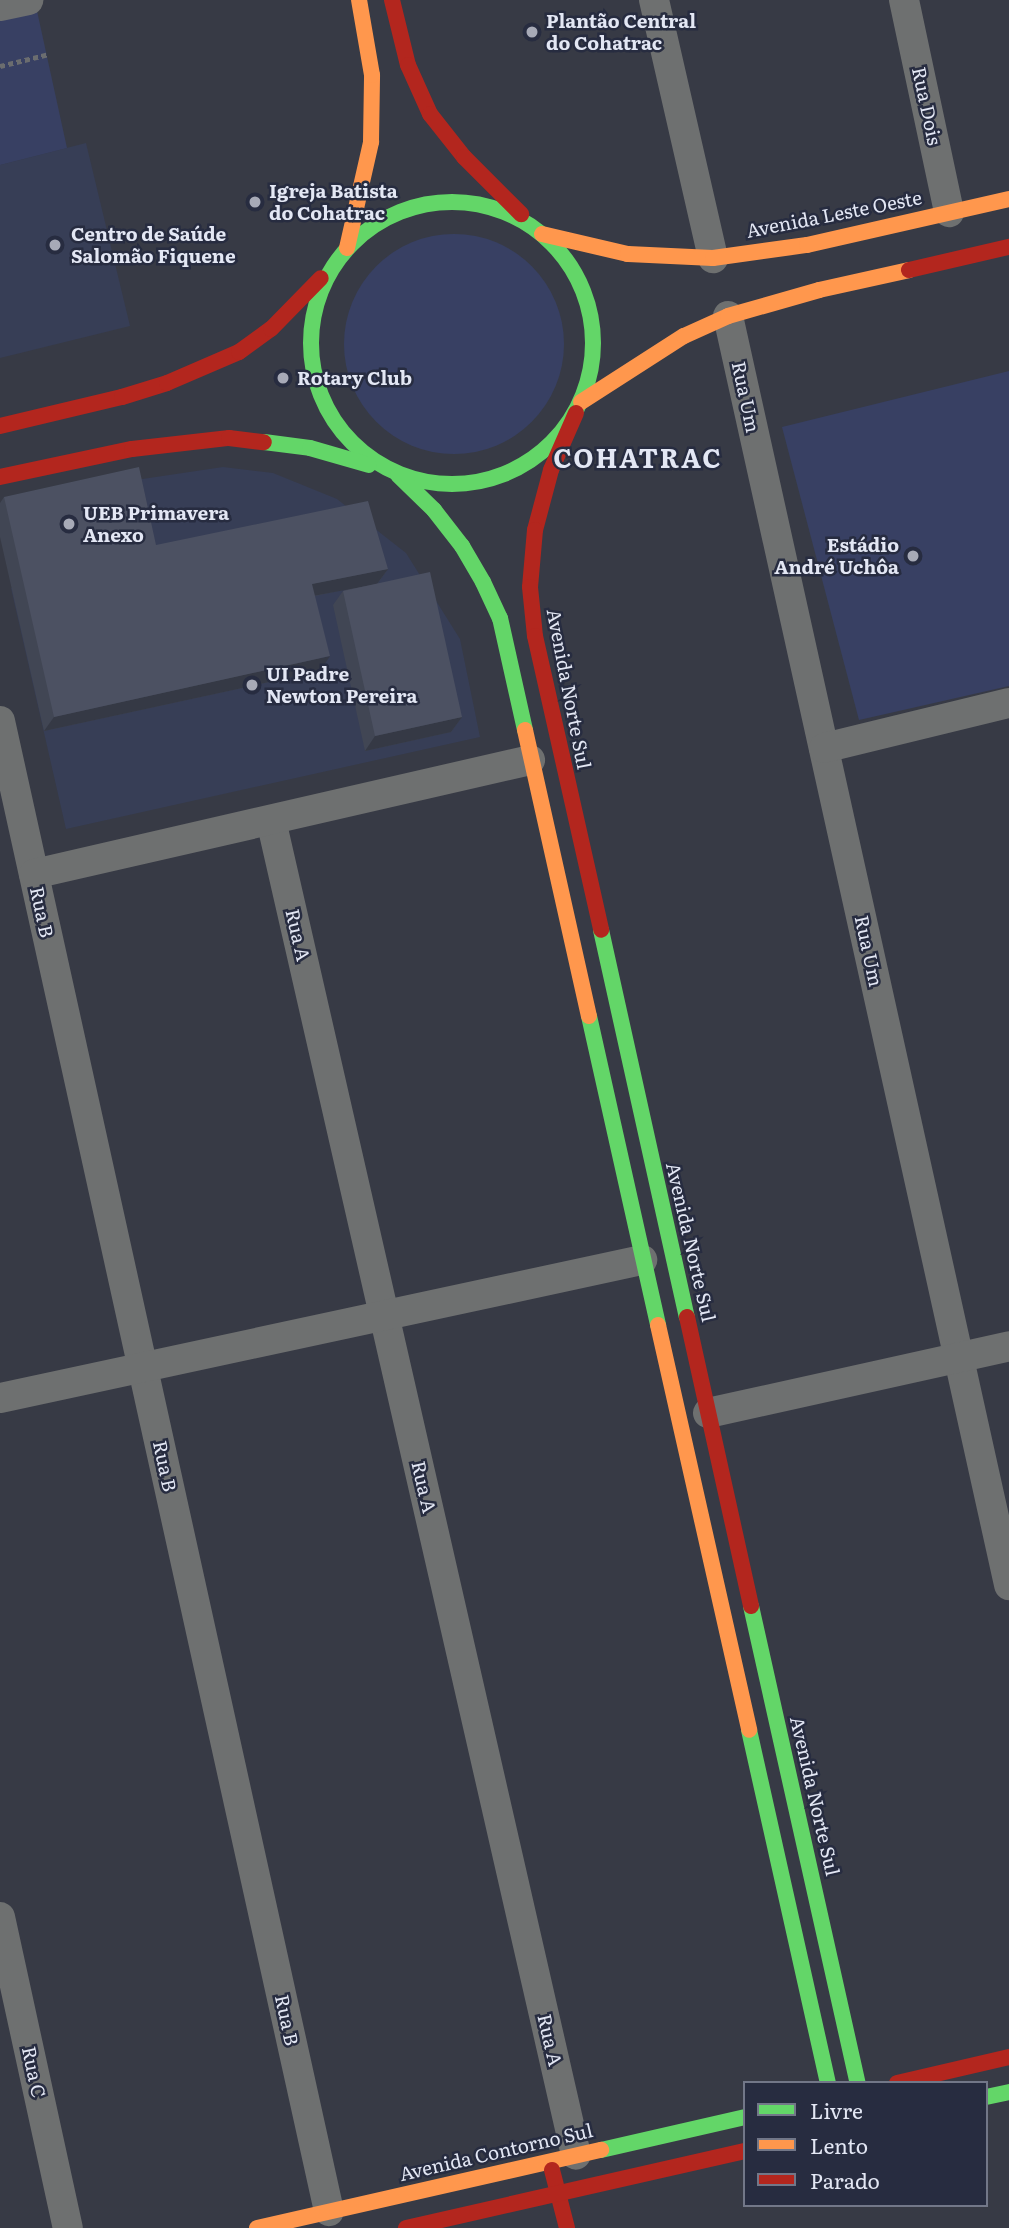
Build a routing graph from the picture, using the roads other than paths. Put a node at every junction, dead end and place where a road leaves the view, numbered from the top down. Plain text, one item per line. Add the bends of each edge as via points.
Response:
1 (27, 0) edge
2 (359, 0) edge
3 (392, 0) edge
4 (654, 0) edge
5 (904, 0) edge
6 (0, 6) edge
7 (1009, 199) edge
8 (949, 212) junction
9 (540, 232) junction
10 (1009, 247) edge
11 (343, 251) junction
12 (713, 258) junction
13 (728, 316) junction
14 (579, 408) junction
15 (0, 426) edge
16 (395, 473) junction
17 (0, 477) edge
18 (1009, 703) edge
19 (0, 721) edge
20 (824, 748) junction
21 (530, 760) junction
22 (271, 820) junction
23 (34, 874) junction
24 (642, 1259) junction
25 (384, 1315) junction
26 (1009, 1346) edge
27 (959, 1357) junction
28 (143, 1367) junction
29 (0, 1398) edge
30 (708, 1413) junction
31 (1009, 1585) edge
32 (0, 1917) edge
33 (1009, 2057) edge
34 (828, 2081) edge
35 (858, 2081) edge
36 (906, 2081) edge
37 (1009, 2092) edge
38 (988, 2097) edge
39 (743, 2117) edge
40 (743, 2151) edge
41 (563, 2158) junction
42 (557, 2193) junction
43 (329, 2211) junction
44 (68, 2228) edge
45 (257, 2228) edge
46 (406, 2228) edge
47 (567, 2228) edge

1 - 6 street
2 - 11 main road via 372,75 371,131 365,178
3 - 9 main road via 408,65 430,114 464,157
4 - 12 street
5 - 8 street, Rua Dois
7 - 8 main road, Avenida Leste Oeste
8 - 12 main road, Avenida Leste Oeste via 807,245
9 - 11 main road via 506,212 482,205 432,203 393,214
9 - 12 main road, Avenida Leste Oeste via 628,254
9 - 14 main road via 567,260 591,313 594,358
10 - 13 main road via 819,290
11 - 15 main road via 271,329 239,352 122,397
11 - 16 main road via 319,291 310,332 312,373 324,407 344,436
13 - 14 main road via 674,342
13 - 20 street, Rua Um
14 - 16 main road via 558,438 535,459 508,474 479,482 438,484
14 - 30 main road, Avenida Norte Sul via 551,470 535,530 530,587 535,636
16 - 17 main road via 310,448 229,438 132,449
16 - 21 main road via 434,510 484,582 499,618
18 - 20 street
19 - 23 street, Rua B
20 - 27 street, Rua Um
21 - 22 street
21 - 24 main road
22 - 23 street
22 - 25 street, Rua A
23 - 28 street, Rua B
24 - 25 street
24 - 34 main road
25 - 28 street
25 - 41 street, Rua A
26 - 27 street
27 - 30 street
27 - 31 street, Rua Um
28 - 29 street
28 - 43 street, Rua B
30 - 35 main road, Avenida Norte Sul
32 - 44 street, Rua C
33 - 36 main road
37 - 38 main road
39 - 41 main road, Avenida Contorno Sul
40 - 42 main road
41 - 42 main road
41 - 43 main road, Avenida Contorno Sul
42 - 46 main road
42 - 47 main road
43 - 45 main road, Avenida Contorno Sul

